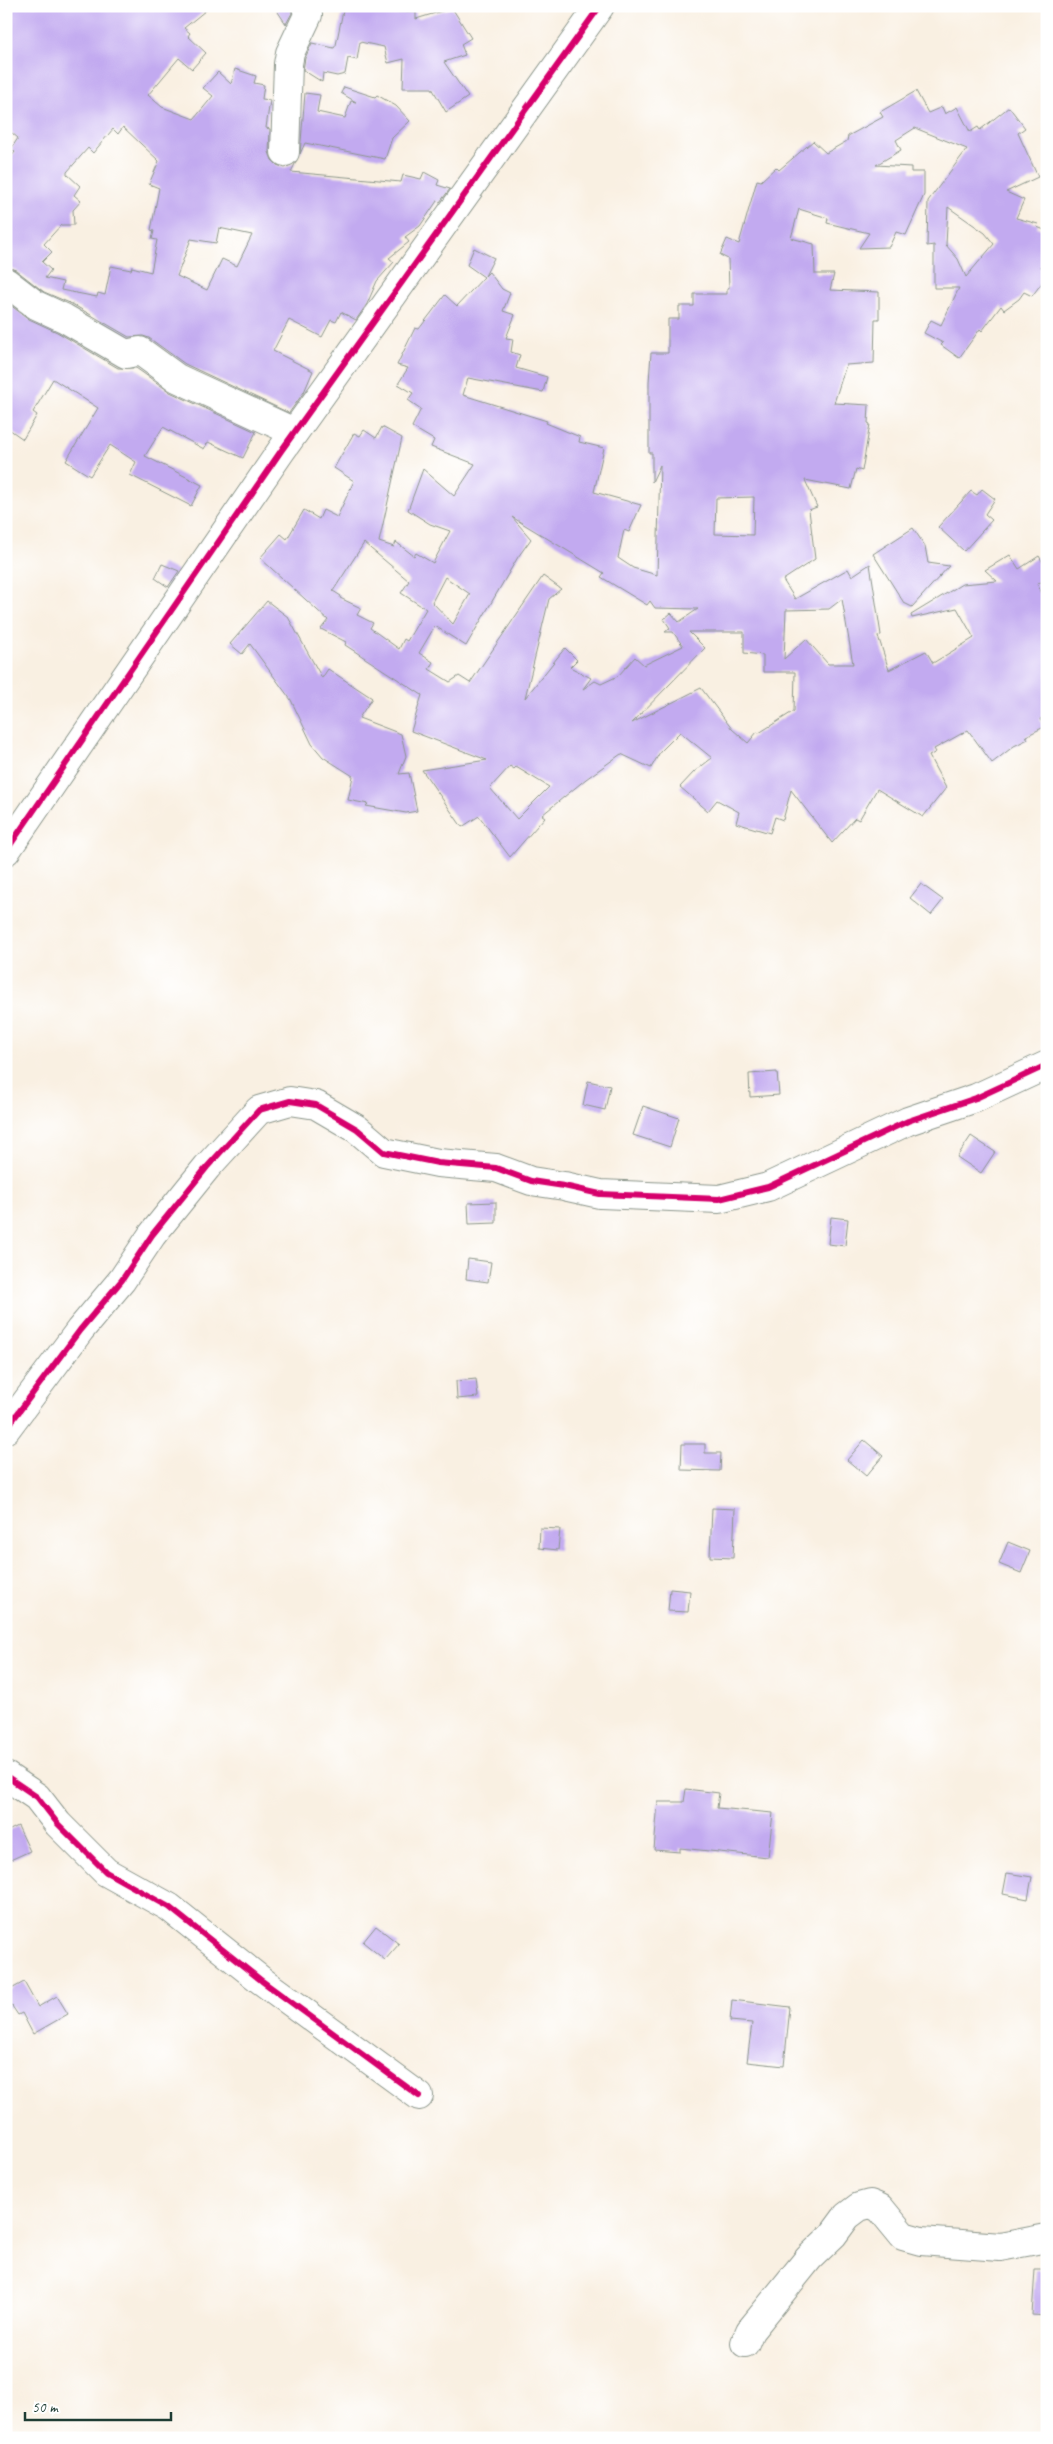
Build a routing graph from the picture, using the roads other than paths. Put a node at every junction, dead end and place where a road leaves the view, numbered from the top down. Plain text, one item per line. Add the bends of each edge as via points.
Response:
1 (306, 6) edge
2 (600, 6) edge
3 (285, 152) dead end
4 (6, 282) edge
5 (294, 432) junction
6 (6, 851) edge
7 (1047, 1065) edge
8 (6, 1429) edge
9 (6, 1776) edge
10 (419, 2096) dead end
11 (1047, 2238) edge
12 (745, 2343) dead end

1 - 3 street via 308,15 289,59
2 - 5 street
4 - 5 street via 36,305 126,354 140,351 177,378
5 - 6 street
7 - 8 street via 976,1098 908,1121 768,1187 719,1199 600,1194 531,1181 496,1168 438,1163 384,1152 357,1130 316,1105 290,1100 259,1110 206,1167 152,1235 122,1280 74,1337
9 - 10 street via 37,1797 58,1824 106,1872 169,1907 262,1981
11 - 12 street via 1000,2247 921,2241 903,2236 880,2208 870,2204 847,2216 834,2235 809,2258 750,2331

